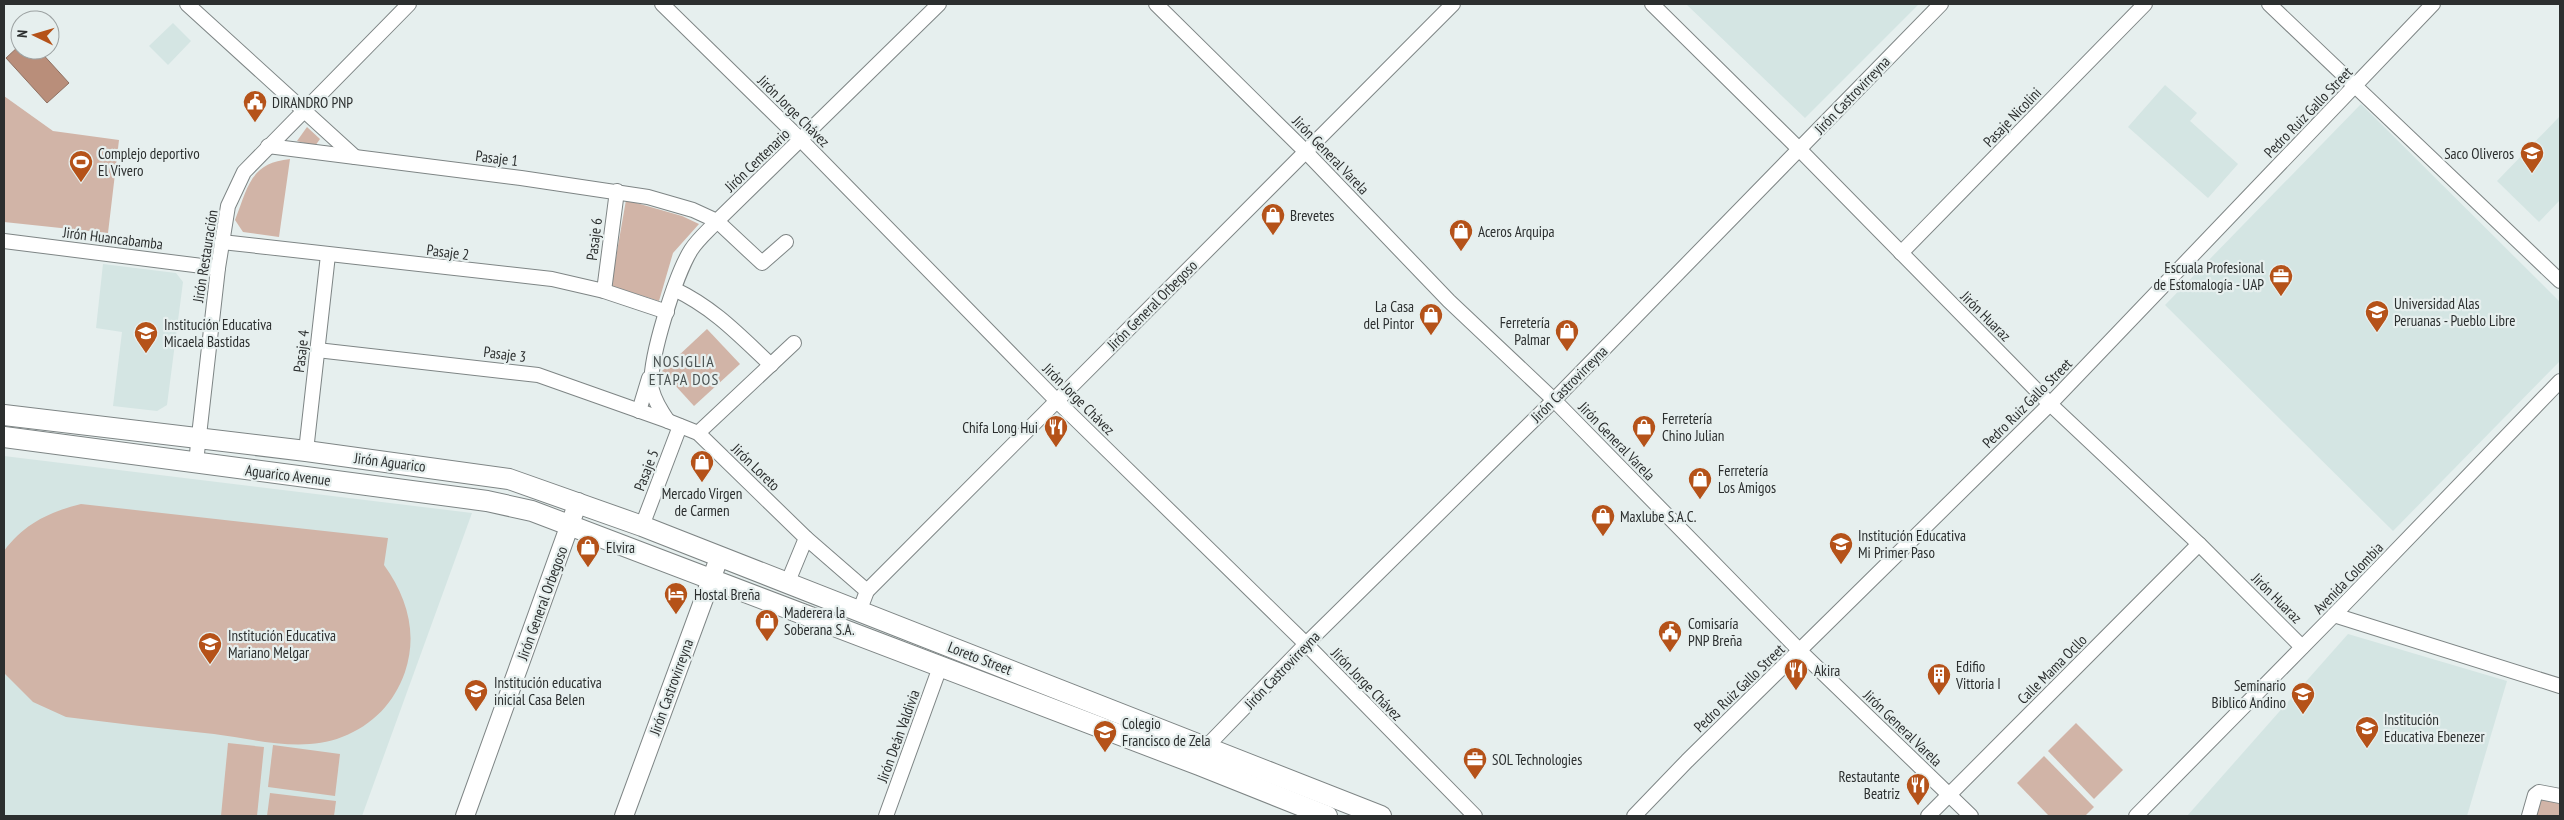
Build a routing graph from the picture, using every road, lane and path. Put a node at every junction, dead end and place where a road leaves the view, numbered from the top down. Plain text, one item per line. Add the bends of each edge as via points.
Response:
1 (187, 4) edge
2 (409, 4) edge
3 (662, 4) edge
4 (939, 4) edge
5 (1156, 4) edge
6 (1452, 4) edge
7 (1652, 4) edge
8 (1941, 4) edge
9 (2145, 4) edge
10 (2269, 4) edge
11 (2433, 4) edge
12 (2356, 86) junction
13 (303, 111) junction
14 (800, 140) junction
15 (268, 146) junction
16 (1799, 149) junction
17 (1306, 152) junction
18 (354, 157) junction
19 (617, 191) junction
20 (717, 221) junction
21 (4, 240) edge
22 (222, 242) junction
23 (786, 242) dead end
24 (1901, 253) junction
25 (328, 255) junction
26 (218, 268) junction
27 (2560, 281) edge
28 (674, 288) junction
29 (604, 291) junction
30 (667, 312) junction
31 (794, 343) dead end
32 (318, 350) junction
33 (770, 365) junction
34 (651, 372) junction
35 (2560, 381) edge
36 (1056, 400) junction
37 (1554, 400) junction
38 (2050, 404) junction
39 (639, 411) junction
40 (4, 415) edge
41 (674, 423) junction
42 (698, 433) junction
43 (4, 437) edge
44 (198, 438) junction
45 (306, 451) junction
46 (196, 462) junction
47 (578, 502) junction
48 (570, 525) junction
49 (642, 526) junction
50 (806, 538) junction
51 (2198, 544) junction
52 (719, 558) junction
53 (711, 578) junction
54 (787, 584) junction
55 (868, 591) junction
56 (859, 612) junction
57 (2334, 615) junction
58 (1306, 644) junction
59 (2302, 647) junction
60 (1800, 652) junction
61 (940, 667) junction
62 (2560, 686) edge
63 (1207, 746) junction
64 (1199, 765) junction
65 (1949, 795) junction
66 (2560, 796) edge
67 (465, 816) edge
68 (624, 816) edge
69 (886, 816) edge
70 (1327, 816) edge
71 (1381, 816) edge
72 (1475, 816) edge
73 (1634, 816) edge
74 (1928, 816) edge
75 (1971, 816) edge
76 (2136, 816) edge
77 (2529, 816) edge

1 - 13 street
2 - 13 street, Jirón Restauración
3 - 14 street, Jirón Jorge Chávez
4 - 14 street, Jirón Centenario
5 - 17 street, Jirón General Varela
6 - 17 street, Jirón General Orbegoso
7 - 16 street, Jirón Huaraz
8 - 16 street, Jirón Castrovirreyna
9 - 24 street, Pasaje Nicolini
10 - 12 street
11 - 12 street, Pedro Ruiz Gallo Street
12 - 27 street
12 - 38 street, Pedro Ruiz Gallo Street
13 - 15 street, Jirón Restauración
13 - 18 street
14 - 20 street, Jirón Centenario
14 - 36 street, Jirón Jorge Chávez
15 - 18 street, Pasaje 1
15 - 22 street, Jirón Restauración via 244,172 228,206
16 - 24 street, Jirón Huaraz
16 - 37 street, Jirón Castrovirreyna
17 - 36 street, Jirón General Orbegoso
17 - 37 street, Jirón General Varela via 1449,301
18 - 19 street, Pasaje 1
19 - 20 street, Pasaje 1 via 675,205
19 - 29 street, Pasaje 6
20 - 23 street via 762,263
20 - 28 street, Jirón Centenario via 692,249
21 - 26 street, Jirón Huancabamba
22 - 25 street, Pasaje 2
22 - 26 street, Jirón Restauración
24 - 38 street, Jirón Huaraz
25 - 29 street, Pasaje 2 via 552,280
25 - 32 street, Pasaje 4
26 - 44 street, Jirón Restauración
28 - 30 street, Jirón Centenario
28 - 33 street via 713,311
29 - 30 street, Pasaje 2
30 - 34 street, Jirón Centenario
31 - 33 street
32 - 39 street, Pasaje 3 via 538,375
32 - 45 street, Pasaje 4
33 - 42 street
34 - 39 street, Jirón Centenario
34 - 41 street, Jirón Centenario via 652,390 658,407
35 - 57 street, Avenida Colombia
36 - 55 street, Jirón General Orbegoso
36 - 58 street, Jirón Jorge Chávez
37 - 58 street, Jirón Castrovirreyna
37 - 60 street, Jirón General Varela
38 - 51 street, Jirón Huaraz
38 - 60 street, Pedro Ruiz Gallo Street
39 - 41 street, Pasaje 3
40 - 44 main road
41 - 42 street, Jirón Loreto
41 - 49 street, Pasaje 5
42 - 50 street, Jirón Loreto
43 - 46 main road, Aguarico Avenue
44 - 45 main road, Jirón Aguarico
44 - 46 street, Jirón Restauración
45 - 47 main road, Jirón Aguarico via 510,479
46 - 48 main road, Aguarico Avenue via 487,500
47 - 48 street, Jirón General Orbegoso
47 - 49 main road, Loreto Street
48 - 53 main road, Loreto Street
48 - 67 street, Jirón General Orbegoso
49 - 52 main road, Loreto Street
50 - 54 street
50 - 55 street, Jirón Loreto
51 - 59 street, Jirón Huaraz
51 - 65 street, Calle Mama Ocllo
52 - 53 street, Jirón Castrovirreyna
52 - 54 main road, Loreto Street
53 - 61 main road, Loreto Street
53 - 68 street, Jirón Castrovirreyna
54 - 56 main road, Loreto Street
55 - 56 street, Jirón General Orbegoso
56 - 63 main road, Loreto Street
57 - 59 street, Avenida Colombia
57 - 62 street
58 - 63 street, Jirón Castrovirreyna
58 - 72 street, Jirón Jorge Chávez
59 - 76 street, Avenida Colombia
60 - 65 street, Jirón General Varela
60 - 73 street, Pedro Ruiz Gallo Street
61 - 64 main road, Loreto Street
61 - 69 street, Jirón Deán Valdivia
63 - 64 street, Jirón Castrovirreyna
63 - 71 main road, Loreto Street
64 - 70 main road, Loreto Street
65 - 74 street, Calle Mama Ocllo
65 - 75 street, Jirón General Varela
66 - 77 street via 2538,792

